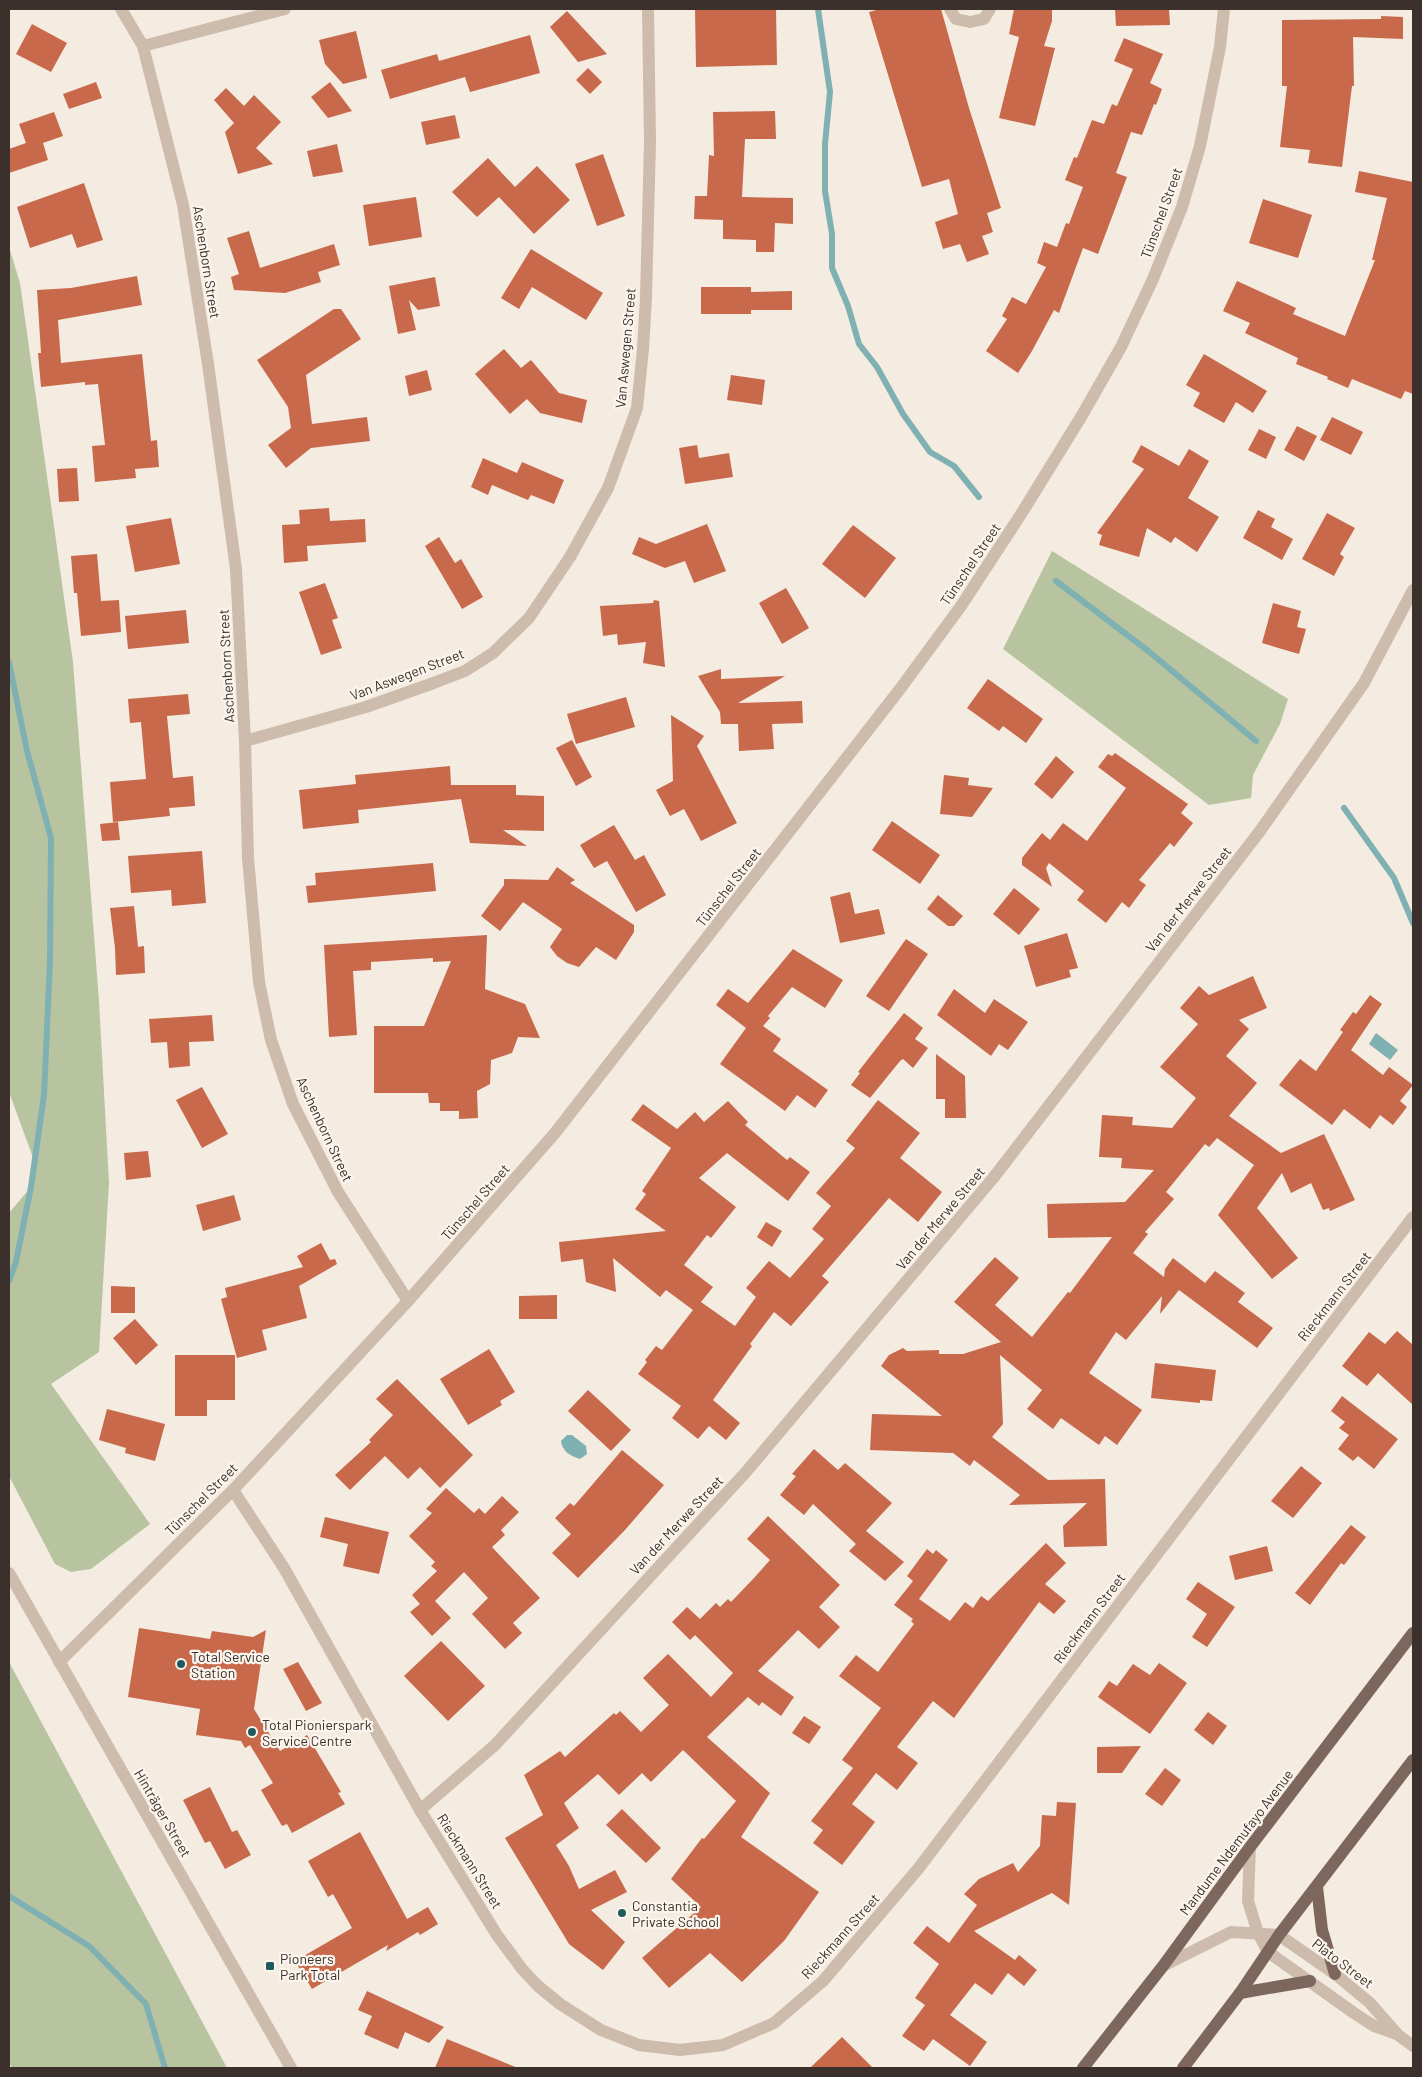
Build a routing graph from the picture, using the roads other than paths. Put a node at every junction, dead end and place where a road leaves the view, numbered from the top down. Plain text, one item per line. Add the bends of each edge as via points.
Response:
1 (121, 9) edge
2 (285, 9) edge
3 (648, 9) edge
4 (950, 9) edge
5 (990, 9) edge
6 (1224, 9) edge
7 (143, 46) junction
8 (1413, 590) edge
9 (245, 741) junction
10 (1413, 1218) edge
11 (408, 1301) junction
12 (233, 1490) junction
13 (9, 1573) edge
14 (1413, 1633) edge
15 (59, 1662) junction
16 (1413, 1760) edge
17 (420, 1810) junction
18 (1250, 1847) junction
19 (1317, 1887) junction
20 (1258, 1933) junction
21 (1280, 1935) junction
22 (1268, 1952) junction
23 (1162, 1966) junction
24 (1335, 1974) junction
25 (1310, 1980) junction
26 (1240, 1993) junction
27 (1398, 2035) junction
28 (1413, 2046) edge
29 (291, 2068) edge
30 (1083, 2068) edge
31 (1183, 2068) edge

1 - 7 street, Aschenborn Street
2 - 7 street
3 - 9 street, Van Aswegen Street via 650,141 643,350 637,408 608,488 570,557 529,618 493,653 465,671 411,692
4 - 5 street via 956,18 970,22 984,18
6 - 11 street, Tünschel Street via 1220,47 1200,146 1182,206 1153,279 1121,347 1082,417 1023,511 900,689 555,1133
7 - 9 street, Aschenborn Street via 183,205 208,364 236,569
8 - 17 street, Van der Merwe Street via 1364,683 1260,831 994,1177 746,1472 495,1744
9 - 11 street, Aschenborn Street via 248,858 259,982 271,1040 293,1104 338,1192
10 - 17 street, Rieckmann Street via 918,1869 823,1980 774,2023 723,2045 680,2050 640,2045 601,2030 560,2004 522,1969 497,1935
11 - 12 street, Tünschel Street
12 - 15 street, Tünschel Street
12 - 17 street, Rieckmann Street via 284,1568
13 - 15 street, Hinträger Street
14 - 18 main road, Mandume Ndemufayo Avenue
15 - 29 street, Hinträger Street
16 - 19 main road
18 - 20 street, Plato Street via 1248,1901
18 - 23 main road, Mandume Ndemufayo Avenue
19 - 21 main road
19 - 24 main road via 1322,1930
20 - 21 street
20 - 22 street, Plato Street
20 - 23 street via 1236,1931 1226,1934
21 - 22 main road
21 - 24 street, Plato Street
22 - 25 street, Plato Street
22 - 26 main road
23 - 30 main road, Mandume Ndemufayo Avenue
24 - 27 street, Plato Street via 1370,2003
25 - 26 main road
25 - 27 street, Plato Street via 1374,2026
26 - 31 main road
27 - 28 street, Plato Street

